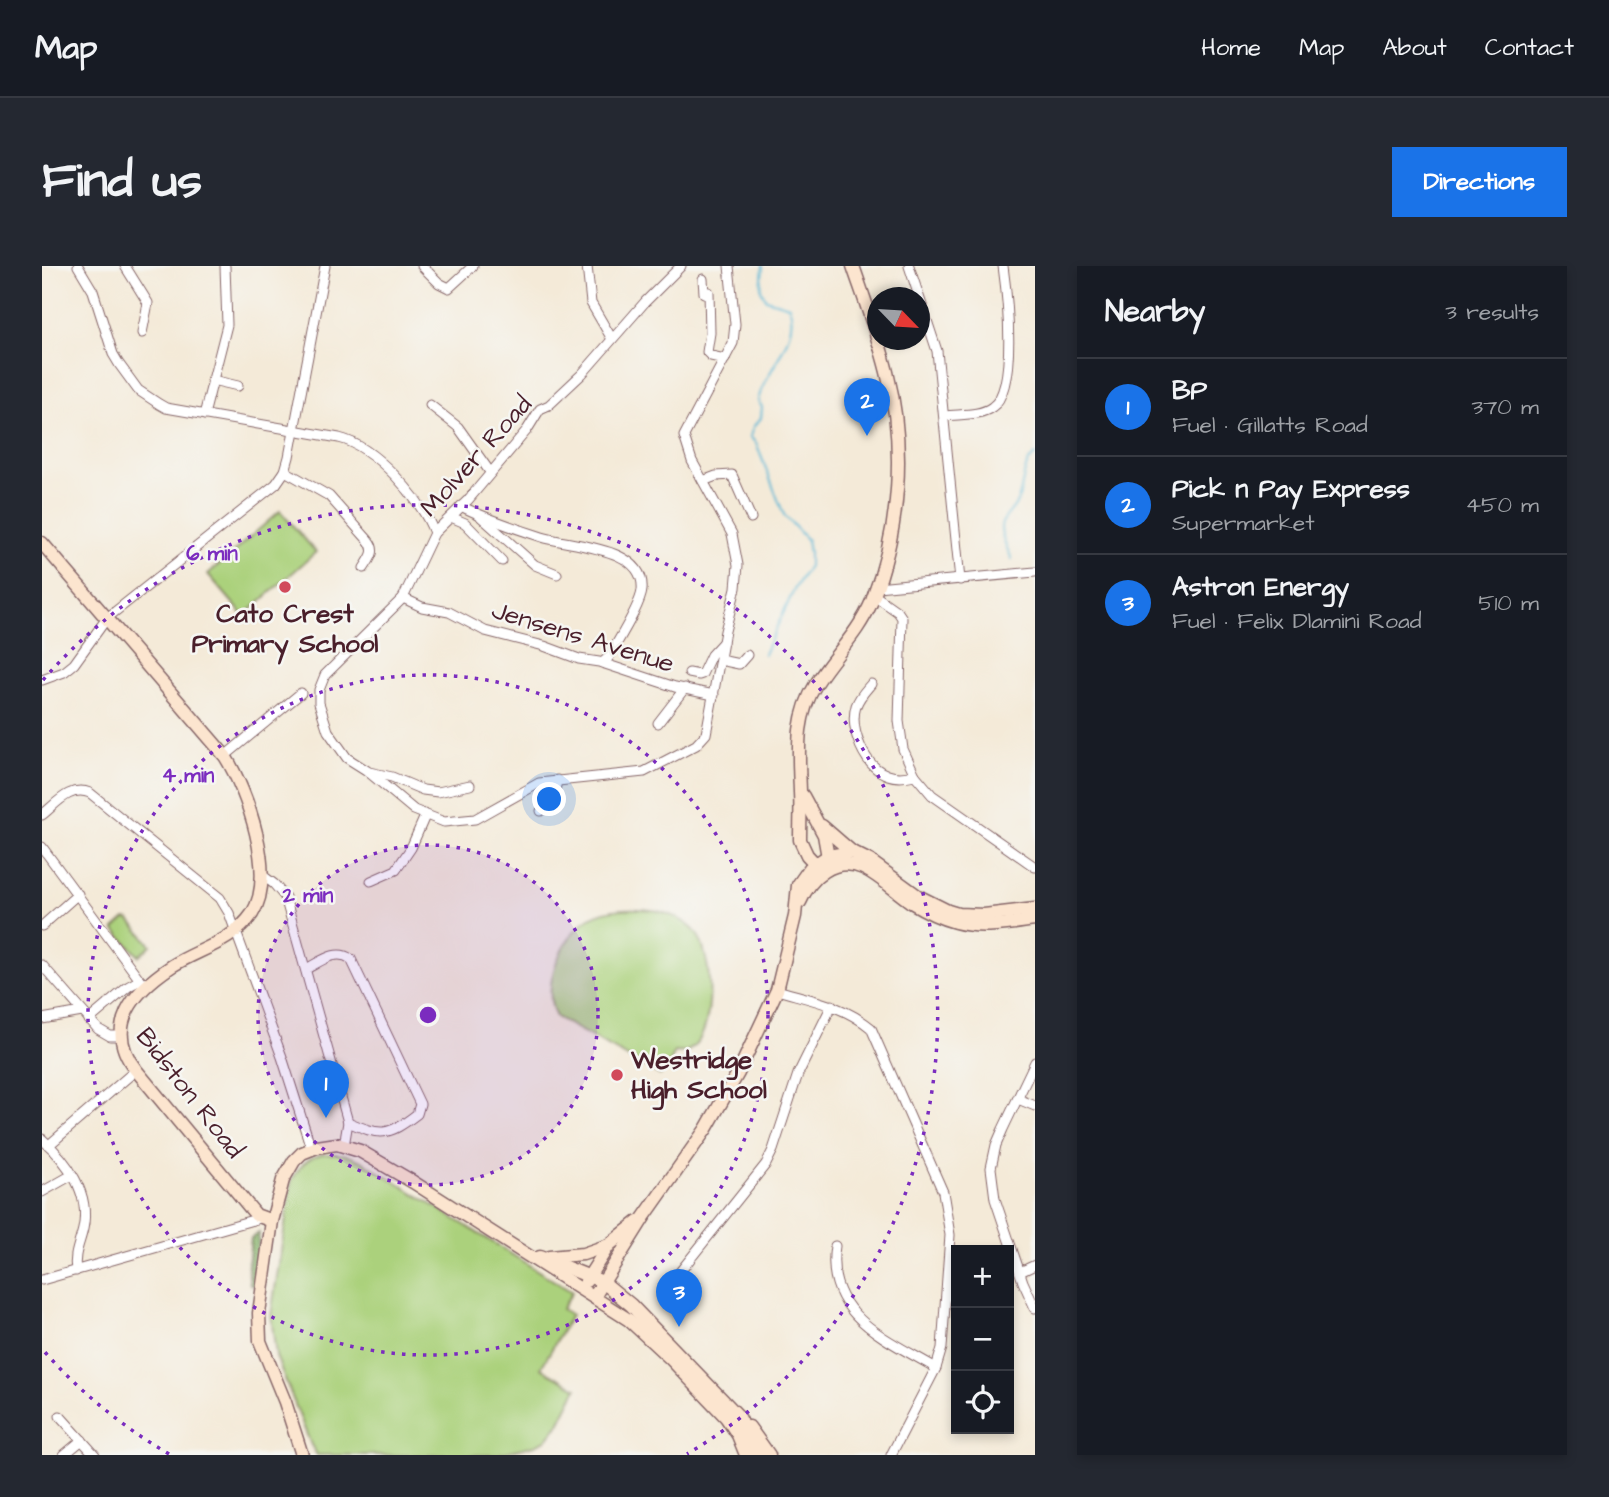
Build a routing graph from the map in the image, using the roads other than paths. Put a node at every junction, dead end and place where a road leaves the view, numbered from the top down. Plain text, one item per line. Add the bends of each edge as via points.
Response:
1 (78, 266) edge
2 (125, 266) edge
3 (225, 266) edge
4 (325, 266) edge
5 (422, 266) edge
6 (473, 266) edge
7 (587, 266) edge
8 (681, 266) edge
9 (729, 266) edge
10 (853, 266) edge
11 (909, 266) edge
12 (1003, 266) edge
13 (703, 279) dead end
14 (916, 287) edge
15 (867, 308) edge
16 (930, 326) edge
17 (142, 333) dead end
18 (612, 339) junction
19 (881, 350) edge
20 (725, 359) junction
21 (212, 380) junction
22 (238, 386) dead end
23 (430, 405) dead end
24 (204, 415) junction
25 (945, 416) junction
26 (294, 431) junction
27 (285, 471) junction
28 (490, 472) junction
29 (703, 481) junction
30 (461, 506) junction
31 (477, 514) junction
32 (451, 517) junction
33 (751, 518) dead end
34 (434, 533) junction
35 (42, 543) edge
36 (502, 561) dead end
37 (364, 568) dead end
38 (1035, 572) edge
39 (557, 574) dead end
40 (960, 580) junction
41 (875, 591) junction
42 (402, 598) junction
43 (107, 618) junction
44 (723, 642) junction
45 (747, 655) dead end
46 (720, 660) junction
47 (602, 663) junction
48 (689, 673) dead end
49 (42, 680) edge
50 (871, 684) dead end
51 (685, 688) junction
52 (301, 692) dead end
53 (714, 695) junction
54 (658, 723) dead end
55 (225, 756) junction
56 (368, 772) junction
57 (915, 775) junction
58 (557, 780) junction
59 (470, 785) dead end
60 (800, 789) junction
61 (541, 811) dead end
62 (42, 815) edge
63 (425, 816) junction
64 (816, 821) junction
65 (800, 840) junction
66 (42, 847) edge
67 (852, 852) junction
68 (824, 865) junction
69 (1035, 867) edge
70 (262, 875) junction
71 (371, 881) dead end
72 (799, 885) junction
73 (78, 894) junction
74 (1035, 909) edge
75 (795, 916) junction
76 (1035, 920) edge
77 (42, 926) edge
78 (236, 931) junction
79 (42, 965) edge
80 (306, 970) junction
81 (143, 984) junction
82 (777, 990) junction
83 (832, 1005) junction
84 (82, 1012) junction
85 (42, 1020) edge
86 (89, 1020) junction
87 (121, 1036) junction
88 (1035, 1062) edge
89 (136, 1070) junction
90 (1018, 1098) junction
91 (1035, 1106) edge
92 (348, 1122) junction
93 (45, 1142) edge
94 (344, 1146) junction
95 (312, 1148) junction
96 (72, 1175) junction
97 (42, 1192) edge
98 (644, 1217) junction
99 (266, 1220) junction
100 (609, 1245) junction
101 (835, 1246) dead end
102 (524, 1251) junction
103 (542, 1258) junction
104 (1035, 1265) edge
105 (76, 1271) junction
106 (1020, 1272) junction
107 (589, 1275) junction
108 (675, 1278) dead end
109 (42, 1280) edge
110 (603, 1282) junction
111 (581, 1290) junction
112 (594, 1297) junction
113 (1035, 1308) edge
114 (936, 1368) junction
115 (60, 1416) dead end
116 (739, 1417) junction
117 (82, 1440) junction
118 (298, 1440) junction
119 (64, 1455) edge
120 (96, 1455) edge
121 (295, 1455) edge
122 (302, 1455) edge
123 (310, 1455) edge
124 (746, 1455) edge
125 (757, 1455) edge
126 (769, 1455) edge
127 (891, 1455) edge

1 - 24 street via 93,291 113,354 134,385 166,408
2 - 17 street via 148,303
3 - 21 street via 227,324
4 - 26 street
5 - 6 street via 446,288
7 - 18 street via 591,303
8 - 18 street, Molver Road
9 - 20 street via 735,331
10 - 15 main road
11 - 14 street
12 - 25 street via 1009,328 1001,398 980,412
13 - 20 street via 704,293 709,292 707,352
16 - 25 street
18 - 28 street, Molver Road via 566,390 540,409
19 - 41 main road via 894,411 898,481 889,542
20 - 29 street via 684,436
21 - 22 street
21 - 24 street
23 - 28 street via 458,427
24 - 26 street
25 - 40 street
26 - 27 street
26 - 34 street via 349,440 364,448 415,497
27 - 37 street via 329,496 371,543 373,553
27 - 43 street via 259,499
28 - 30 street, Molver Road
29 - 33 street via 732,475
29 - 44 street via 736,548 738,577
30 - 31 street
30 - 32 street, Molver Road
31 - 39 street via 535,565
31 - 47 street via 543,538 617,555 639,572 642,590 636,607
32 - 34 street, Molver Road
32 - 36 street via 465,523
34 - 42 street, Molver Road
35 - 43 main road
38 - 40 street
40 - 41 street
41 - 57 street via 902,618 899,721 903,749
41 - 60 main road via 858,629 817,682 804,709 797,743
42 - 47 street, Jensens Avenue via 449,612 485,631
42 - 56 street, Molver Road via 332,667 320,685 319,703 328,731 347,758
43 - 49 street via 74,664
43 - 55 main road
44 - 46 street
44 - 48 street via 702,674
45 - 46 street via 739,664
46 - 53 street
47 - 51 street, Jensens Avenue
50 - 57 street via 854,715 866,757 889,776
51 - 53 street, Jensens Avenue
51 - 54 street
52 - 55 street
53 - 58 street via 709,726 691,748 639,774
55 - 70 main road via 244,793
56 - 59 street via 438,792
56 - 63 street
57 - 69 street via 932,795
58 - 61 street via 553,802
58 - 63 street via 527,788 475,819 444,822
60 - 64 main road
60 - 65 main road
62 - 78 street via 72,790 90,793 214,892
63 - 71 street via 396,870
64 - 67 main road
64 - 68 main road via 826,842
65 - 68 main road via 807,855
65 - 72 main road
66 - 73 street
67 - 68 main road
67 - 74 main road via 918,896 958,914
68 - 72 main road via 806,872
68 - 75 main road via 805,890
68 - 76 main road via 862,867 910,902 957,923 1004,925
70 - 78 main road via 251,914
70 - 80 street via 285,897
72 - 75 main road
73 - 77 street
73 - 81 street
75 - 82 main road
78 - 81 main road
78 - 95 street
79 - 84 street, Bidston Road
80 - 92 street
80 - 92 street via 334,954 351,959 420,1104 417,1114 384,1133
81 - 86 street via 129,986
81 - 87 main road via 125,1013
82 - 83 street
82 - 98 main road via 706,1129
83 - 108 street via 798,1074 766,1164
83 - 114 street via 871,1028 943,1192 950,1250 942,1348
84 - 85 street
84 - 86 street, Bidston Road
86 - 87 street, Bidston Road via 103,1033
87 - 89 main road, Bidston Road via 126,1057
88 - 90 street
89 - 93 street
89 - 99 main road, Bidston Road
90 - 91 street
90 - 106 street via 996,1145 992,1168 995,1199
92 - 94 street
93 - 96 street
94 - 95 main road
94 - 102 main road via 413,1182
95 - 99 main road via 287,1171
96 - 97 street
96 - 105 street via 81,1190 84,1212 74,1258
98 - 100 main road
98 - 110 main road
99 - 105 street
99 - 118 main road via 259,1328 267,1362
100 - 103 main road via 575,1256
100 - 107 main road
101 - 114 street via 833,1270 855,1316
102 - 103 main road
102 - 111 main road
103 - 107 main road
104 - 106 street
105 - 109 street
106 - 113 street
107 - 110 main road
107 - 111 main road
110 - 112 main road
110 - 116 main road
111 - 112 main road
112 - 124 main road via 644,1332 671,1359 726,1417
114 - 127 street
115 - 117 street
116 - 125 main road
116 - 126 main road
117 - 119 street
117 - 120 street
118 - 121 street
118 - 122 main road
118 - 123 main road

